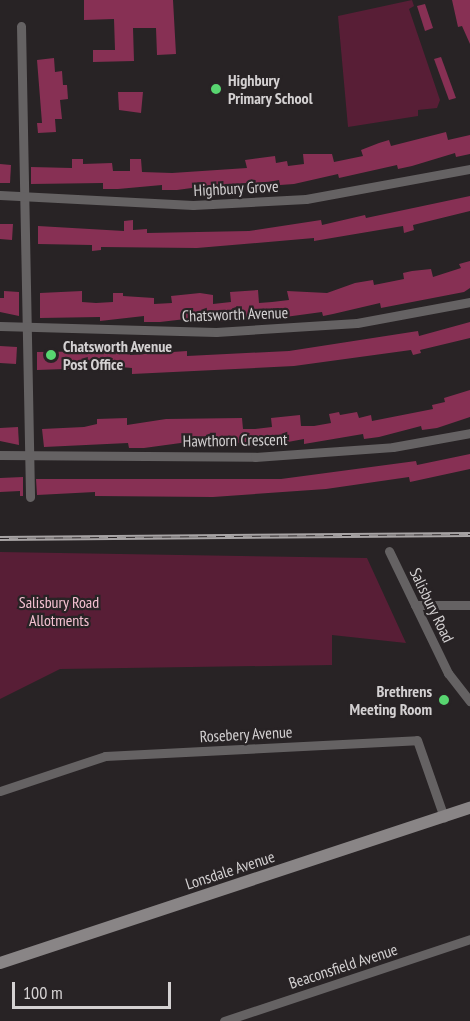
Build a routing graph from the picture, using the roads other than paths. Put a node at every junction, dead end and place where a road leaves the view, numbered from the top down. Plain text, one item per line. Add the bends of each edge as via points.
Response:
1 (21, 26) dead end
2 (470, 169) edge
3 (0, 195) edge
4 (24, 198) junction
5 (470, 302) edge
6 (0, 326) edge
7 (26, 328) junction
8 (470, 433) edge
9 (0, 455) edge
10 (29, 456) junction
11 (30, 497) dead end
12 (389, 551) dead end
13 (415, 605) junction
14 (470, 605) edge
15 (470, 701) edge
16 (0, 791) edge
17 (470, 808) edge
18 (444, 817) junction
19 (470, 939) edge
20 (0, 963) edge
21 (225, 1021) edge

1 - 4 street
2 - 4 street, Highbury Grove via 294,200 194,206
3 - 4 street, Highbury Grove
4 - 7 street
5 - 7 street, Chatsworth Avenue via 357,323 216,333
6 - 7 street, Chatsworth Avenue
7 - 10 street
8 - 10 street, Hawthorn Crescent via 393,447 255,457
9 - 10 street, Hawthorn Crescent
10 - 11 street
12 - 13 street, Salisbury Road
13 - 14 street
13 - 15 street, Salisbury Road via 448,673
16 - 18 street, Rosebery Avenue via 105,756 417,740
17 - 18 street, Lonsdale Avenue
18 - 20 street, Lonsdale Avenue
19 - 21 street, Beaconsfield Avenue

